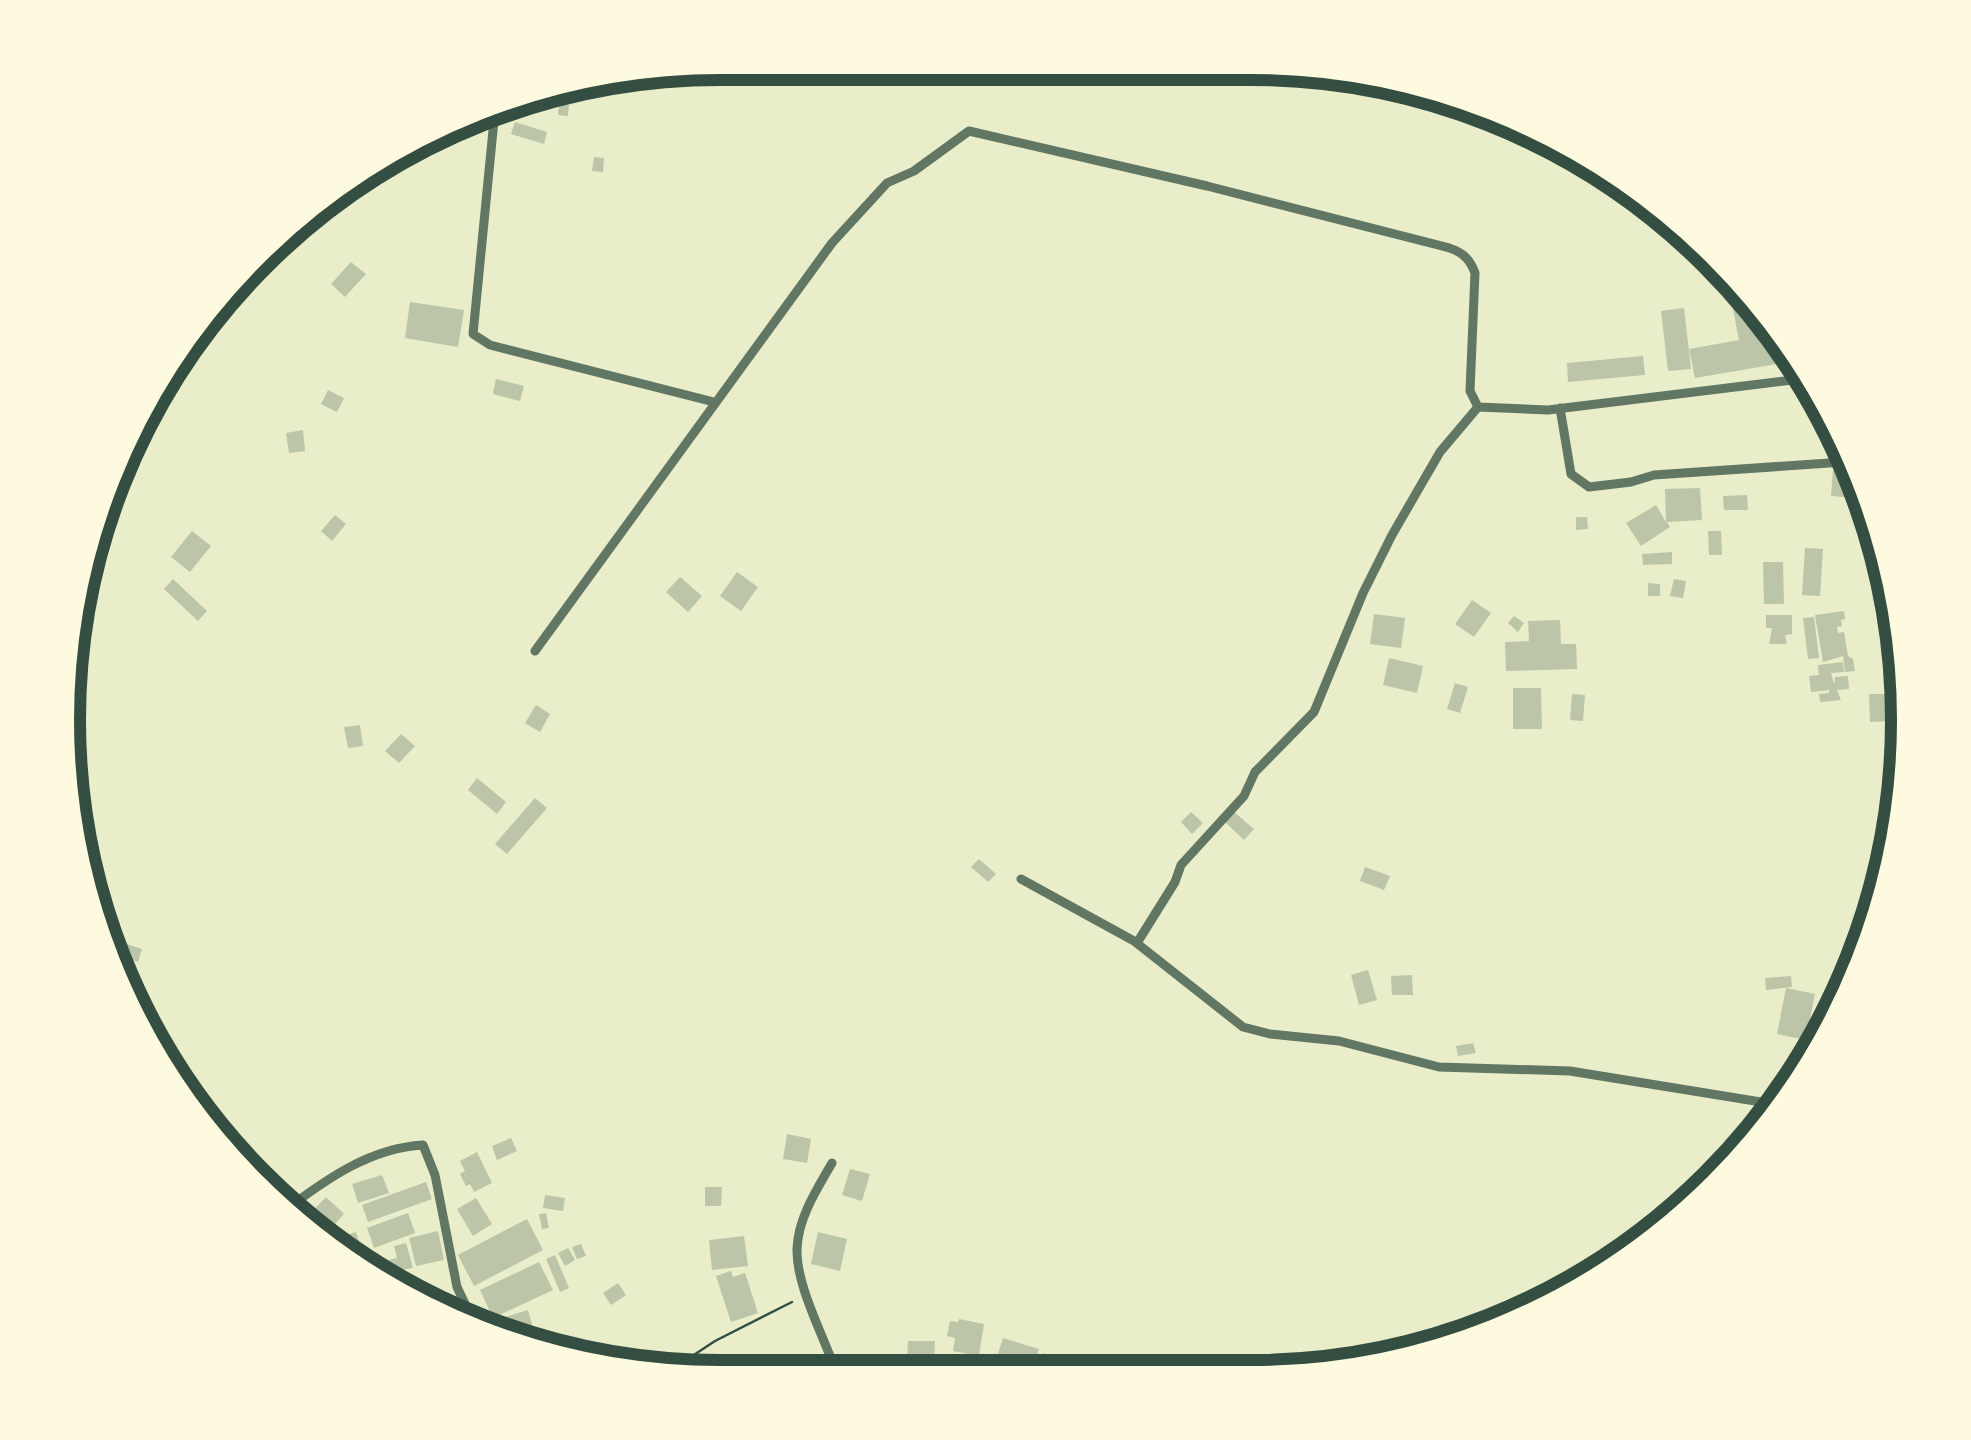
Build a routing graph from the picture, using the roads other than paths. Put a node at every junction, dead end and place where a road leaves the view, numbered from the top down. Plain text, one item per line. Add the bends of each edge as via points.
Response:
1 (494, 122) edge
2 (1793, 380) edge
3 (714, 402) junction
4 (1478, 407) junction
5 (1560, 408) junction
6 (1836, 463) edge
7 (534, 650) dead end
8 (1020, 879) dead end
9 (1137, 943) junction
10 (1764, 1102) edge
11 (832, 1163) dead end
12 (297, 1200) edge
13 (466, 1307) edge
14 (832, 1360) edge

1 - 3 street via 473,334 490,345
2 - 5 street
3 - 4 street via 832,243 887,184 969,130 1464,254 1475,273 1470,391
3 - 7 street
4 - 5 street
4 - 9 street via 1440,452 1392,534 1314,712 1255,772 1244,796 1181,866
5 - 6 street via 1572,474 1590,486
8 - 9 street
9 - 10 street via 1243,1027 1270,1034 1338,1041 1439,1067 1570,1071
11 - 14 street via 809,1202 797,1249
12 - 13 street via 322,1181 399,1146 422,1145

